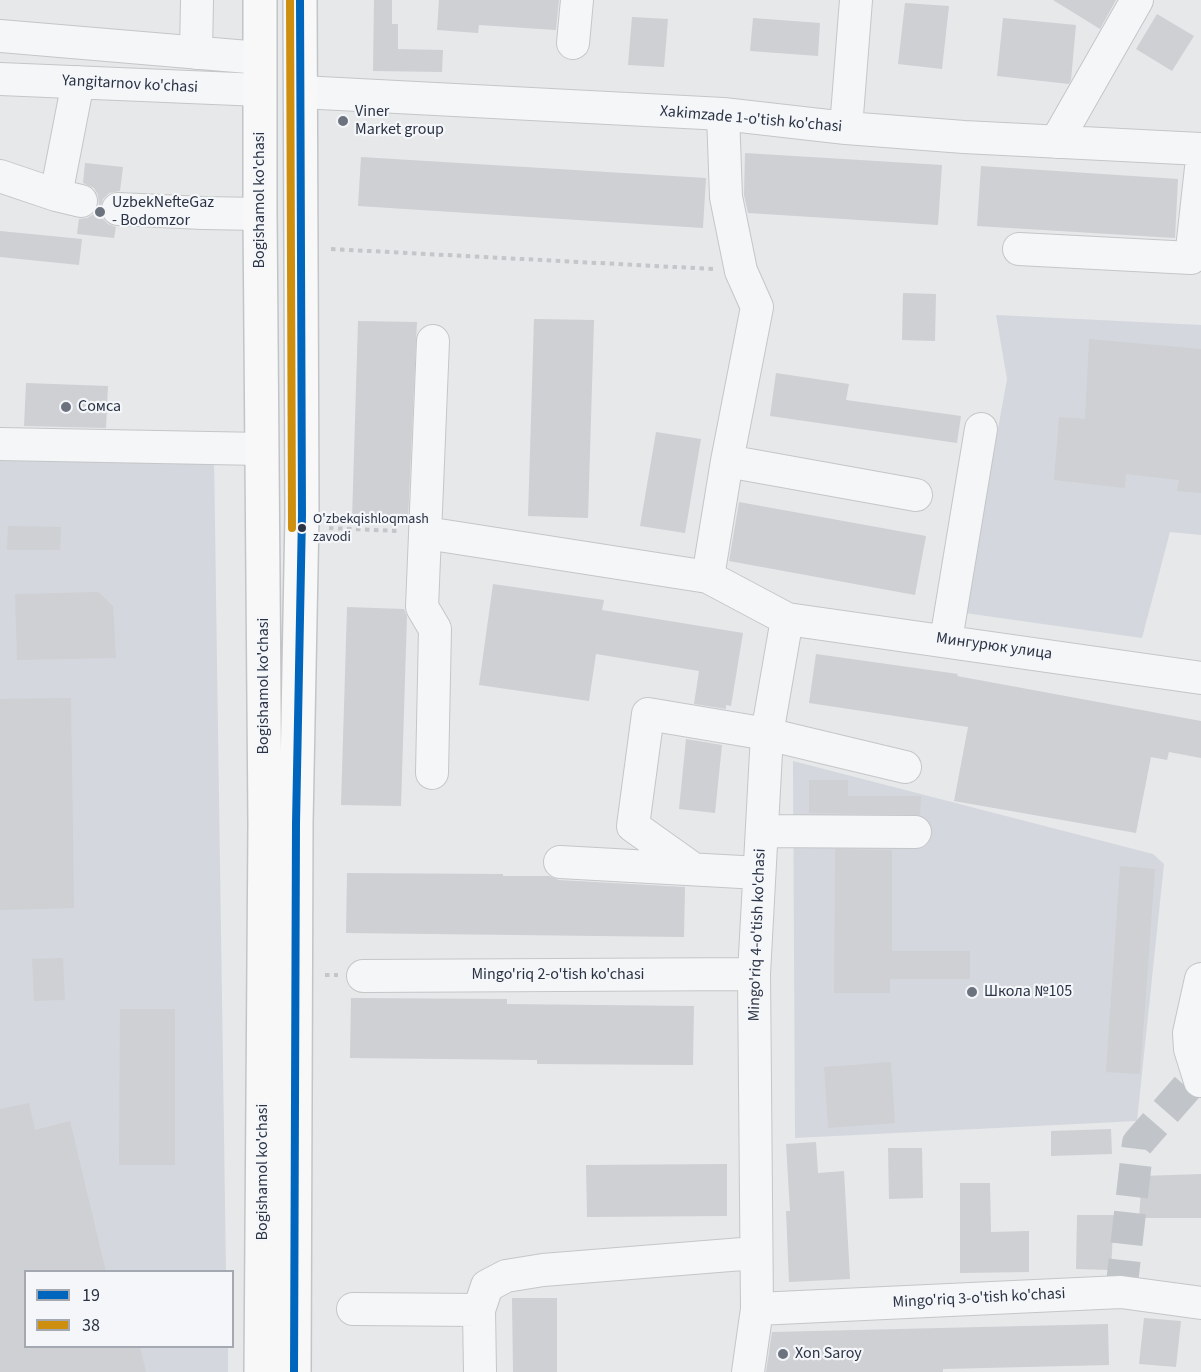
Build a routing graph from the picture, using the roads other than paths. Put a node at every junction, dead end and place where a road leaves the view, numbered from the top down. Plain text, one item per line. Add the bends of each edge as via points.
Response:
1 (197, 0) edge
2 (260, 0) edge
3 (300, 0) edge
4 (577, 0) edge
5 (856, 0) edge
6 (1137, 0) edge
7 (0, 36) edge
8 (573, 43) dead end
9 (196, 53) junction
10 (260, 58) junction
11 (0, 79) edge
12 (78, 82) junction
13 (260, 90) junction
14 (302, 92) junction
15 (723, 114) junction
16 (846, 128) junction
17 (1056, 142) junction
18 (1201, 149) edge
19 (1201, 168) edge
20 (0, 176) edge
21 (118, 209) dead end
22 (260, 214) junction
23 (1019, 249) dead end
24 (434, 340) dead end
25 (981, 429) dead end
26 (0, 444) edge
27 (262, 449) junction
28 (727, 461) junction
29 (916, 495) dead end
30 (262, 516) junction
31 (315, 521) junction
32 (426, 533) junction
33 (708, 577) junction
34 (788, 619) junction
35 (946, 640) junction
36 (1201, 678) edge
37 (767, 734) junction
38 (905, 767) dead end
39 (432, 773) dead end
40 (281, 823) junction
41 (762, 831) junction
42 (915, 832) dead end
43 (560, 862) dead end
44 (692, 868) junction
45 (759, 873) junction
46 (754, 974) junction
47 (363, 976) dead end
48 (1201, 979) edge
49 (1200, 1081) edge
50 (755, 1253) junction
51 (1201, 1303) edge
52 (353, 1309) dead end
53 (756, 1309) junction
54 (479, 1310) junction
55 (261, 1372) edge
56 (294, 1372) edge
57 (480, 1372) edge
58 (748, 1372) edge

1 - 9 street
2 - 10 main road, Bogishamol ko'chasi
3 - 14 main road, Bogishamol ko'chasi
4 - 8 street
5 - 16 street
6 - 17 street
7 - 9 street
9 - 10 street
10 - 13 main road, Bogishamol ko'chasi
11 - 12 street, Yangitarnov ko'chasi
12 - 13 street, Yangitarnov ko'chasi
12 - 20 street via 68,198
13 - 14 main road
13 - 22 main road, Bogishamol ko'chasi
14 - 15 street, Xakimzade 1-o'tish ko'chasi
14 - 31 main road, Bogishamol ko'chasi
15 - 16 street, Xakimzade 1-o'tish ko'chasi
15 - 28 street via 726,197 741,271 758,307
16 - 17 street, Xakimzade 1-o'tish ko'chasi
17 - 18 street, Xakimzade 1-o'tish ko'chasi
19 - 23 street via 1191,258
21 - 22 street
22 - 27 main road, Bogishamol ko'chasi
24 - 32 street
25 - 35 street
26 - 27 street
27 - 30 main road, Bogishamol ko'chasi
28 - 29 street
28 - 33 street
30 - 31 main road
30 - 40 main road, Bogishamol ko'chasi
31 - 40 main road, Bogishamol ko'chasi
32 - 33 street
32 - 39 street via 422,607 435,629
33 - 34 street
34 - 35 street, Мингурюк улица
34 - 37 street, Mingo'riq 4-o'tish ko'chasi
35 - 36 street, Мингурюк улица
37 - 38 street
37 - 41 street, Mingo'riq 4-o'tish ko'chasi
37 - 44 street via 648,714 633,826
40 - 55 main road, Bogishamol ko'chasi
40 - 56 main road, Bogishamol ko'chasi
41 - 42 street
41 - 45 street, Mingo'riq 4-o'tish ko'chasi
43 - 44 street
44 - 45 street
45 - 46 street, Mingo'riq 4-o'tish ko'chasi
46 - 47 street, Mingo'riq 2-o'tish ko'chasi
46 - 50 street, Mingo'riq 4-o'tish ko'chasi
48 - 49 street via 1189,1033
50 - 53 street, Mingo'riq 4-o'tish ko'chasi
50 - 54 street via 506,1276 487,1286
51 - 53 street, Mingo'riq 3-o'tish ko'chasi via 1121,1292
52 - 54 street
53 - 58 street, Mingo'riq 4-o'tish ko'chasi
54 - 57 street

